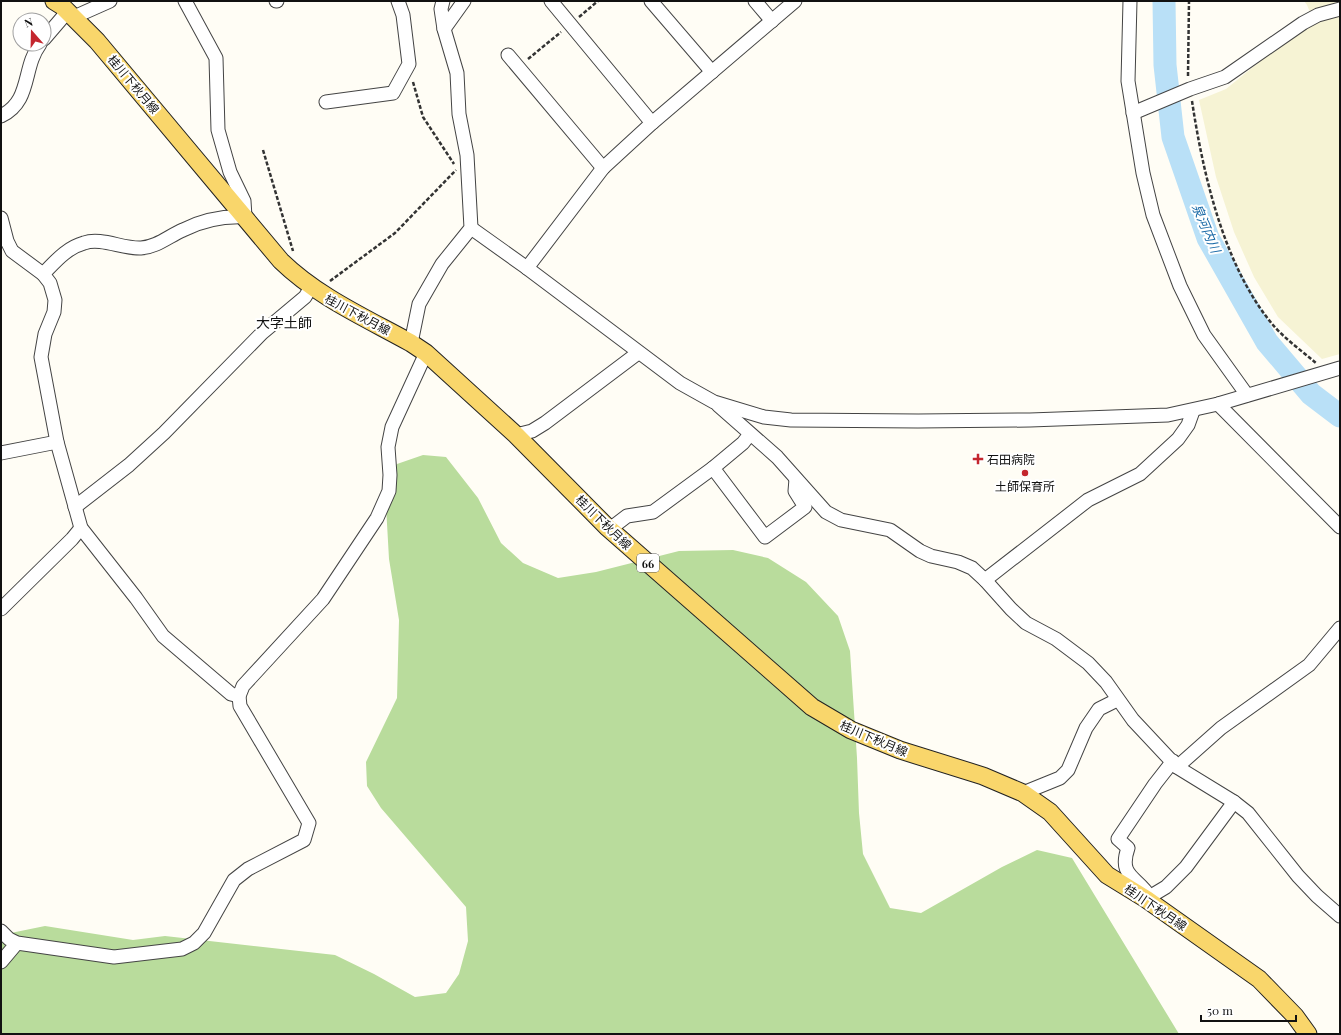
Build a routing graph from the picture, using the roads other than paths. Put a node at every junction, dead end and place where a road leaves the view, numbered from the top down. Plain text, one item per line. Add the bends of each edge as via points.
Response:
1 (110, 1) edge
2 (185, 1) edge
3 (398, 1) edge
4 (442, 1) edge
5 (464, 1) edge
6 (551, 1) edge
7 (651, 1) edge
8 (755, 1) edge
9 (796, 1) edge
10 (1130, 1) edge
11 (1340, 9) edge
12 (65, 10) edge
13 (772, 21) junction
14 (52, 28) edge
15 (444, 29) junction
16 (35, 52) edge
17 (508, 55) dead end
18 (712, 72) junction
19 (326, 102) dead end
20 (1137, 112) junction
21 (1, 116) edge
22 (652, 123) junction
23 (602, 168) junction
24 (245, 217) junction
25 (1, 218) edge
26 (471, 228) junction
27 (527, 268) junction
28 (43, 274) junction
29 (314, 290) junction
30 (411, 343) junction
31 (426, 353) junction
32 (638, 353) junction
33 (1340, 368) edge
34 (1247, 395) junction
35 (714, 402) junction
36 (1218, 404) junction
37 (1194, 411) junction
38 (750, 434) junction
39 (516, 435) junction
40 (58, 442) junction
41 (1, 453) edge
42 (713, 468) junction
43 (796, 479) junction
44 (75, 507) junction
45 (1340, 527) edge
46 (81, 528) junction
47 (610, 529) junction
48 (985, 580) junction
49 (1, 608) edge
50 (1340, 628) edge
51 (239, 696) junction
52 (1117, 700) junction
53 (1175, 764) junction
54 (1023, 793) junction
55 (1234, 802) junction
56 (1148, 898) junction
57 (1339, 914) edge
58 (1, 931) edge
59 (17, 943) junction
60 (1, 962) edge
61 (1308, 1034) edge

1 - 12 street
2 - 24 street via 216,58 218,130 230,172 244,201
3 - 19 street via 403,15 409,64 393,93
4 - 15 street
5 - 15 street
6 - 22 street
7 - 18 street
8 - 13 street
9 - 13 street
10 - 20 street via 1128,81
11 - 20 street via 1318,15 1303,23 1234,73
12 - 14 street
12 - 24 main road, 桂川下秋月線 / 66 via 97,41
13 - 18 street
15 - 26 street via 457,73 462,168
16 - 21 street via 18,103
17 - 23 street
18 - 22 street
20 - 34 street via 1143,173 1153,215 1180,286 1204,335
22 - 23 street
23 - 27 street
24 - 28 street via 213,219 181,230 152,246 140,248 85,242 64,252
24 - 29 main road, 桂川下秋月線 / 66 via 287,267
25 - 28 street via 12,251
26 - 27 street
26 - 30 street via 442,264 419,304
27 - 32 street
28 - 40 street via 50,283 55,300 41,357
29 - 30 main road, 桂川下秋月線 / 66
29 - 44 street via 262,333 129,465
30 - 31 main road, 桂川下秋月線 / 66
31 - 39 main road, 桂川下秋月線 / 66
31 - 51 street via 392,427 388,447 389,491 377,518 323,599 243,686
32 - 35 street via 680,383
32 - 39 street via 546,423 532,431
33 - 34 street
34 - 36 street
35 - 37 street via 764,417 791,420 1030,420
35 - 38 street
36 - 37 street
36 - 45 street
37 - 48 street via 1178,439 1140,474 1088,500
38 - 42 street via 744,443
38 - 43 street via 777,457
39 - 47 main road, 桂川下秋月線 / 66
40 - 41 street
40 - 44 street
42 - 43 street via 765,537 805,507 795,491
42 - 47 street via 653,512 626,516
43 - 48 street via 826,512 841,520 890,530 920,551 972,568
44 - 46 street
46 - 49 street
46 - 51 street via 163,636 231,694
47 - 54 main road, 桂川下秋月線 / 66 via 812,707 851,730 900,750 983,776
48 - 52 street via 1026,623 1056,639 1088,663 1106,682
50 - 53 street via 1309,665
51 - 59 street via 240,706 309,823 304,840 248,869 234,880 204,933 194,943 182,949 114,957
52 - 53 street
52 - 54 street via 1100,709 1086,728 1068,770 1060,778
53 - 55 street
53 - 56 street via 1155,784 1118,839 1128,848 1124,859 1125,867 1142,885
54 - 56 main road, 桂川下秋月線 / 66 via 1050,812 1107,875
55 - 56 street via 1186,867 1166,887
55 - 57 street via 1258,823 1284,860 1316,896
56 - 61 main road, 桂川下秋月線 / 66 via 1259,980 1295,1016
58 - 59 street
59 - 60 street

